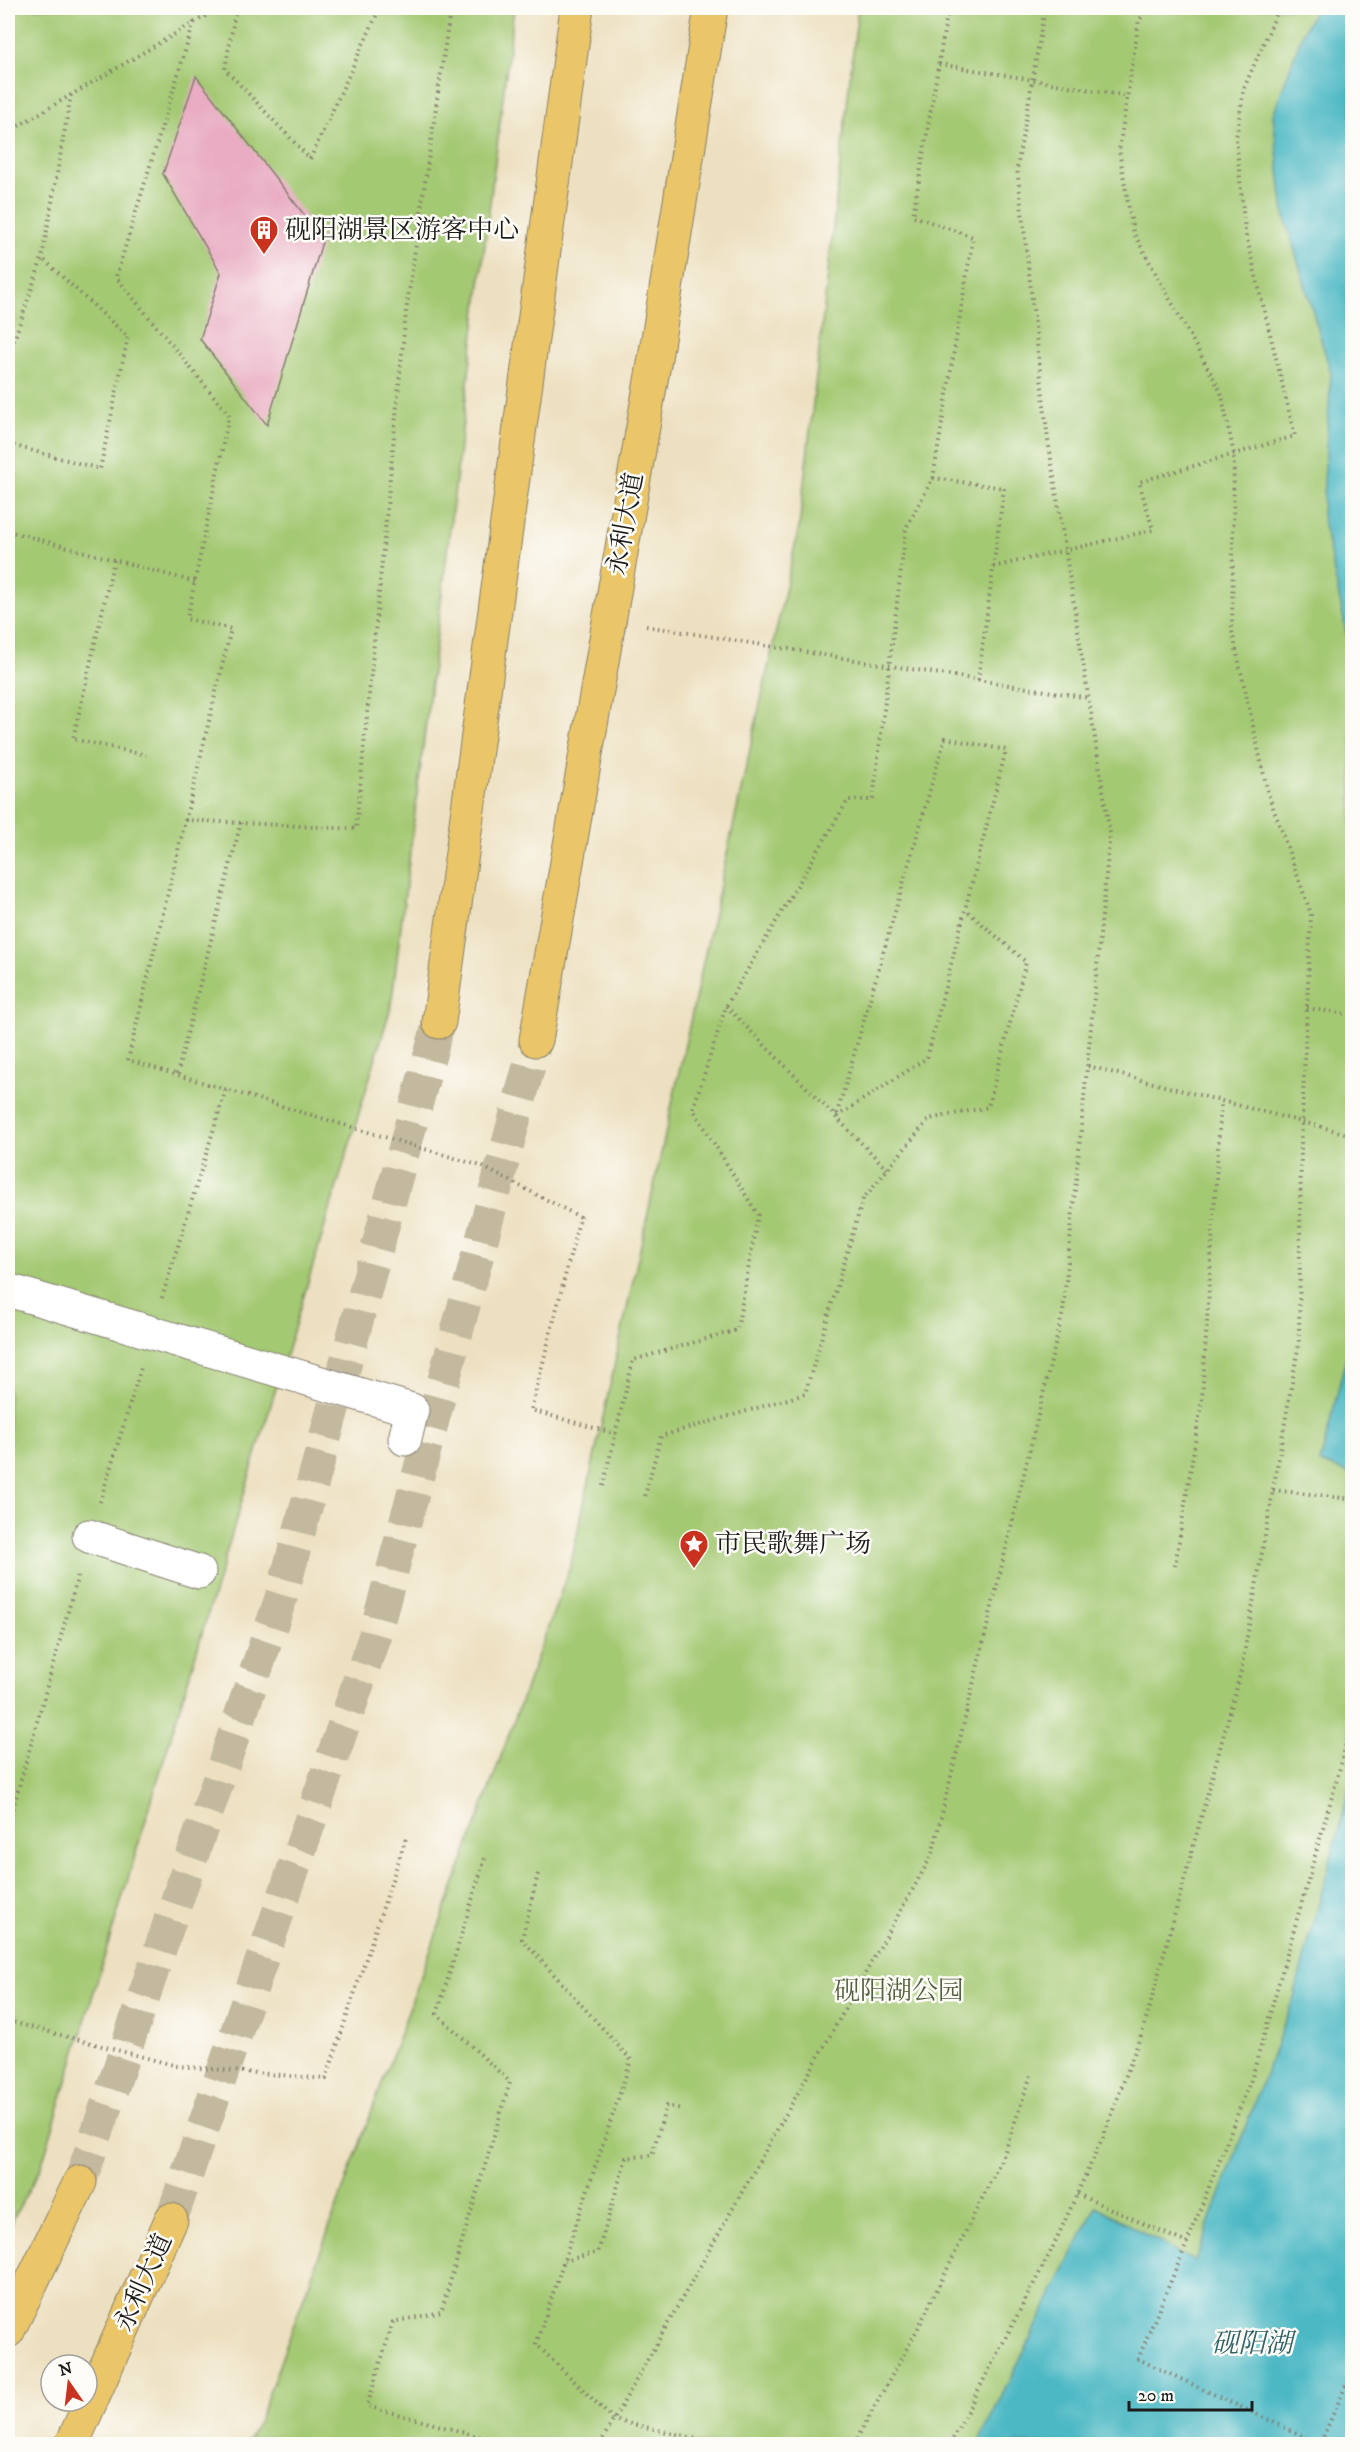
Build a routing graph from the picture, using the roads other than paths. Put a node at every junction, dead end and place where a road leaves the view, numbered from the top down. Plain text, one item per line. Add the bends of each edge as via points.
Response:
1 (561, 8) edge
2 (578, 8) edge
3 (711, 8) edge
4 (573, 42) junction
5 (439, 1022) tunnel mouth
6 (536, 1040) tunnel mouth
7 (8, 1290) edge
8 (405, 1439) dead end
9 (89, 1536) road end
10 (199, 1572) dead end
11 (81, 2182) tunnel mouth
12 (171, 2220) tunnel mouth
13 (8, 2331) edge
14 (72, 2445) edge

1 - 4 street
2 - 4 main road
3 - 6 main road, 永利大道 via 657,347
4 - 5 main road
7 - 8 street via 412,1410
9 - 10 street
11 - 13 main road
12 - 14 main road, 永利大道

